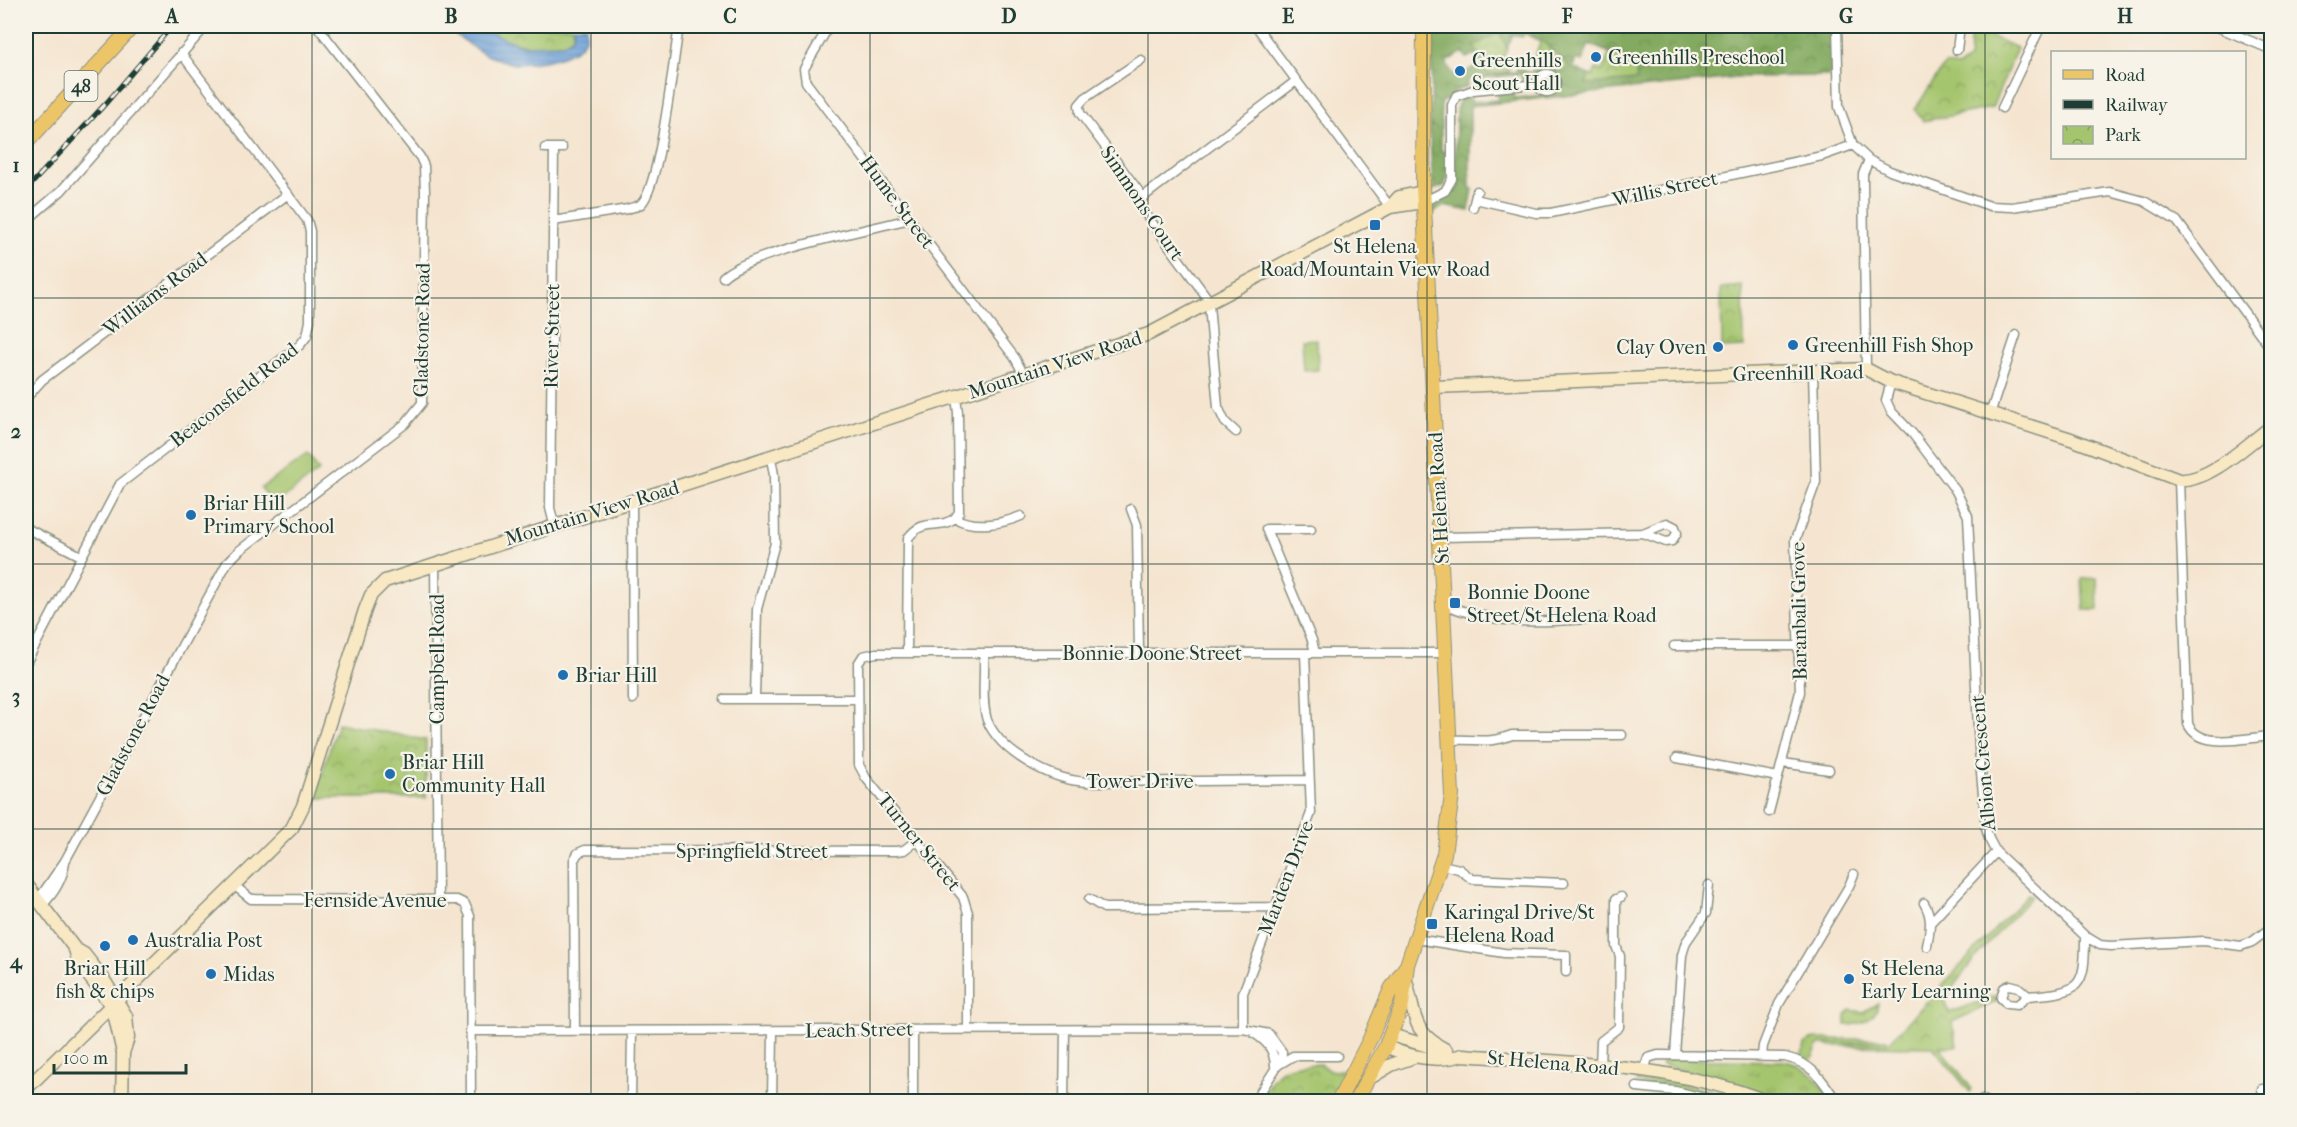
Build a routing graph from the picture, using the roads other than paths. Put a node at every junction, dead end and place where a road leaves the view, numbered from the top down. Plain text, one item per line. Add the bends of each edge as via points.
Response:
1 (133, 26) edge
2 (206, 26) edge
3 (317, 26) edge
4 (679, 26) edge
5 (830, 26) edge
6 (1256, 26) edge
7 (1424, 26) edge
8 (1837, 26) edge
9 (1960, 26) edge
10 (2041, 26) edge
11 (2215, 26) edge
12 (1957, 50) dead end
13 (2271, 50) edge
14 (181, 53) junction
15 (1141, 60) dead end
16 (1296, 81) junction
17 (1538, 84) dead end
18 (2002, 108) dead end
19 (26, 143) edge
20 (1853, 145) junction
21 (553, 148) dead end
22 (1869, 160) junction
23 (288, 194) junction
24 (1427, 196) junction
25 (1143, 197) junction
26 (1475, 199) dead end
27 (1390, 207) junction
28 (909, 219) junction
29 (26, 221) edge
30 (553, 221) junction
31 (723, 277) dead end
32 (1210, 304) junction
33 (2016, 335) dead end
34 (2271, 350) edge
35 (1866, 369) junction
36 (1813, 372) junction
37 (1024, 375) junction
38 (1891, 382) junction
39 (1434, 387) junction
40 (956, 397) junction
41 (26, 398) edge
42 (1990, 414) junction
43 (2271, 426) edge
44 (1236, 432) dead end
45 (771, 458) junction
46 (2180, 480) junction
47 (632, 501) junction
48 (1131, 509) dead end
49 (1021, 516) dead end
50 (956, 518) junction
51 (554, 524) junction
52 (26, 528) edge
53 (1311, 529) dead end
54 (1643, 533) dead end
55 (1441, 537) junction
56 (81, 556) junction
57 (435, 563) junction
58 (1444, 605) junction
59 (1603, 618) dead end
60 (1674, 646) dead end
61 (1800, 646) junction
62 (907, 653) junction
63 (1139, 653) junction
64 (1310, 653) junction
65 (1447, 653) junction
66 (984, 654) junction
67 (860, 659) joint
68 (26, 663) edge
69 (755, 698) junction
70 (633, 699) dead end
71 (725, 699) dead end
72 (858, 699) junction
73 (1622, 735) dead end
74 (2271, 736) edge
75 (1451, 741) junction
76 (1677, 758) dead end
77 (1783, 763) junction
78 (1829, 770) dead end
79 (1778, 777) junction
80 (1309, 780) junction
81 (1769, 812) dead end
82 (917, 840) junction
83 (1996, 852) junction
84 (1442, 865) junction
85 (1854, 874) dead end
86 (1564, 883) dead end
87 (26, 885) edge
88 (1709, 885) dead end
89 (235, 886) junction
90 (1621, 897) dead end
91 (1089, 899) dead end
92 (438, 900) junction
93 (40, 903) junction
94 (1924, 903) dead end
95 (1275, 907) junction
96 (1931, 922) junction
97 (2271, 927) edge
98 (2085, 936) junction
99 (1416, 939) junction
100 (1927, 946) dead end
101 (1407, 965) junction
102 (1566, 972) dead end
103 (1406, 981) junction
104 (2028, 996) dead end
105 (114, 1004) junction
106 (91, 1026) junction
107 (968, 1029) junction
108 (1246, 1029) junction
109 (470, 1030) junction
110 (576, 1030) junction
111 (913, 1030) junction
112 (1065, 1030) junction
113 (632, 1031) junction
114 (773, 1031) junction
115 (1373, 1033) junction
116 (118, 1038) junction
117 (1388, 1041) junction
118 (1446, 1050) junction
119 (123, 1053) junction
120 (1462, 1055) junction
121 (1675, 1055) junction
122 (1337, 1056) dead end
123 (1418, 1056) junction
124 (1762, 1056) junction
125 (1275, 1066) junction
126 (1600, 1066) junction
127 (1644, 1071) junction
128 (1368, 1079) junction
129 (1637, 1087) dead end
130 (26, 1089) edge
131 (2262, 1089) dead end
132 (1736, 1096) edge
133 (122, 1101) edge
134 (471, 1101) edge
135 (631, 1101) edge
136 (772, 1101) edge
137 (913, 1101) edge
138 (1064, 1101) edge
139 (1254, 1101) edge
140 (1338, 1101) edge
141 (1355, 1101) edge
142 (1720, 1101) edge
143 (1768, 1101) edge
144 (1837, 1101) edge
145 (2265, 1101) edge

1 - 19 main road, 48
2 - 14 street
3 - 93 street, Gladstone Road via 423,162 422,403 405,423 227,563
4 - 30 street via 658,158 645,199 628,209
5 - 28 street, Hume Street via 806,64 804,78
6 - 16 street
7 - 24 main road, St Helena Road
8 - 20 street via 1837,98
9 - 12 street
10 - 18 street
11 - 13 street
14 - 23 street, Beaconsfield Road
14 - 29 street via 61,190
15 - 25 street, Simmons Court via 1085,98 1079,110
16 - 25 street
16 - 27 street
17 - 24 street via 1473,90 1456,96 1452,105 1452,179 1445,190
20 - 22 street
20 - 26 street, Willis Street via 1822,156 1551,213
21 - 30 street, River Street
22 - 34 street via 1990,206 2012,207 2101,192 2122,193 2144,201 2177,221
22 - 35 street via 1863,174
23 - 41 street, Williams Road via 42,380
23 - 56 street, Beaconsfield Road via 303,213 310,231 307,336 120,484
24 - 27 street, Mountain View Road
24 - 39 main road, St Helena Road
25 - 32 street, Simmons Court via 1145,213
27 - 32 street, Mountain View Road
28 - 31 street via 795,248 740,266
28 - 37 street, Hume Street
30 - 51 street, River Street via 550,508
32 - 37 street, Mountain View Road via 1149,334
32 - 44 street via 1218,407
33 - 42 street
35 - 36 street, Greenhill Road
35 - 38 street, Greenhill Road
36 - 39 street, Greenhill Road
36 - 61 street, Baranbali Grove via 1816,482 1796,540
37 - 40 street, Mountain View Road
38 - 42 street, Greenhill Road
38 - 83 street, Albion Crescent via 1886,400 1891,411 1956,491 1968,516 1979,750 1986,828
39 - 55 main road, St Helena Road
40 - 45 street, Mountain View Road
40 - 50 street
42 - 46 street, Greenhill Road
43 - 46 street via 2199,478
45 - 47 street, Mountain View Road
45 - 69 street via 775,543 757,609
46 - 74 street via 2187,715 2192,732 2206,740
47 - 51 street, Mountain View Road
47 - 70 street
48 - 63 street via 1137,525
49 - 50 street via 1004,523 964,523
50 - 62 street via 948,523 925,524 908,538
51 - 57 street, Mountain View Road
52 - 56 street
53 - 64 street, Marden Drive via 1266,529 1312,640
54 - 55 street
55 - 58 main road, St Helena Road
56 - 68 street, Beaconsfield Road
57 - 89 street, Mountain View Road via 392,577 371,595 299,815 287,834
57 - 92 street, Campbell Road
58 - 59 street via 1525,623
58 - 65 main road, St Helena Road
60 - 61 street
61 - 77 street, Baranbali Grove via 1800,692
62 - 66 street, Bonnie Doone Street
62 - 67 street, Bonnie Doone Street via 869,654
63 - 64 street, Bonnie Doone Street
63 - 66 street, Bonnie Doone Street
64 - 65 street, Bonnie Doone Street
64 - 80 street, Marden Drive
65 - 75 main road, St Helena Road
66 - 80 street, Tower Drive via 988,721 1014,754 1029,764 1087,782
67 - 72 street, Turner Street
69 - 71 street
69 - 72 street
72 - 82 street, Turner Street via 860,768
73 - 75 street via 1512,735 1481,743
75 - 84 main road, St Helena Road via 1451,818
76 - 79 street
77 - 78 street
77 - 79 street, Baranbali Grove
79 - 81 street, Baranbali Grove
80 - 95 street, Marden Drive via 1310,818
82 - 107 street, Turner Street via 959,890 966,905
82 - 110 street, Springfield Street via 896,851 578,853 574,860
83 - 96 street
83 - 98 street, Albion Crescent
84 - 86 street via 1459,869 1472,879
84 - 99 main road, St Helena Road
85 - 124 street via 1779,1004
87 - 93 street
88 - 121 street via 1706,913 1682,955
89 - 92 street, Fernside Avenue via 251,900
89 - 105 street, Mountain View Road
90 - 126 street via 1616,899 1620,1018 1616,1031 1601,1041
91 - 95 street via 1104,908
92 - 109 street, Fernside Avenue via 457,900 468,909
93 - 105 street via 75,949 79,963
94 - 96 street
95 - 108 street, Marden Drive via 1243,993
96 - 100 street
97 - 98 street, Albion Crescent via 2241,946 2203,942 2111,946 2100,945
98 - 104 street via 2084,971 2076,986 2062,992
99 - 101 main road, St Helena Road
99 - 102 street via 1503,953 1566,955
101 - 103 main road, St Helena Road
101 - 115 main road, St Helena Road via 1391,989
103 - 117 main road, St Helena Road via 1402,1005
103 - 118 street via 1416,1024 1429,1041
105 - 106 street, Mountain View Road
105 - 116 street
105 - 119 street via 127,1022
106 - 116 street via 107,1027
106 - 130 street, Mountain View Road
107 - 111 street, Leach Street
107 - 112 street, Leach Street
108 - 112 street, Leach Street
108 - 125 street via 1272,1042
109 - 110 street, Leach Street
109 - 134 street, Fernside Avenue
110 - 113 street, Leach Street
111 - 114 street, Leach Street
111 - 137 street
112 - 138 street
113 - 114 street, Leach Street
113 - 135 street
114 - 136 street
115 - 117 main road, St Helena Road
115 - 140 main road
116 - 119 street
117 - 118 street, St Helena Road
117 - 123 street, St Helena Road
117 - 128 main road
118 - 120 street, St Helena Road
119 - 133 street
120 - 123 street, St Helena Road via 1449,1059
120 - 126 street, St Helena Road
121 - 124 street, St Helena Road
121 - 127 street, St Helena Road via 1650,1056
122 - 125 street via 1293,1056
123 - 128 street via 1391,1065
124 - 144 street, St Helena Road via 1792,1059 1808,1066
125 - 139 street
126 - 127 street, St Helena Road
127 - 132 street, St Helena Road via 1694,1080
128 - 141 main road
129 - 142 street, St Helena Road
131 - 145 street
132 - 143 street, St Helena Road

